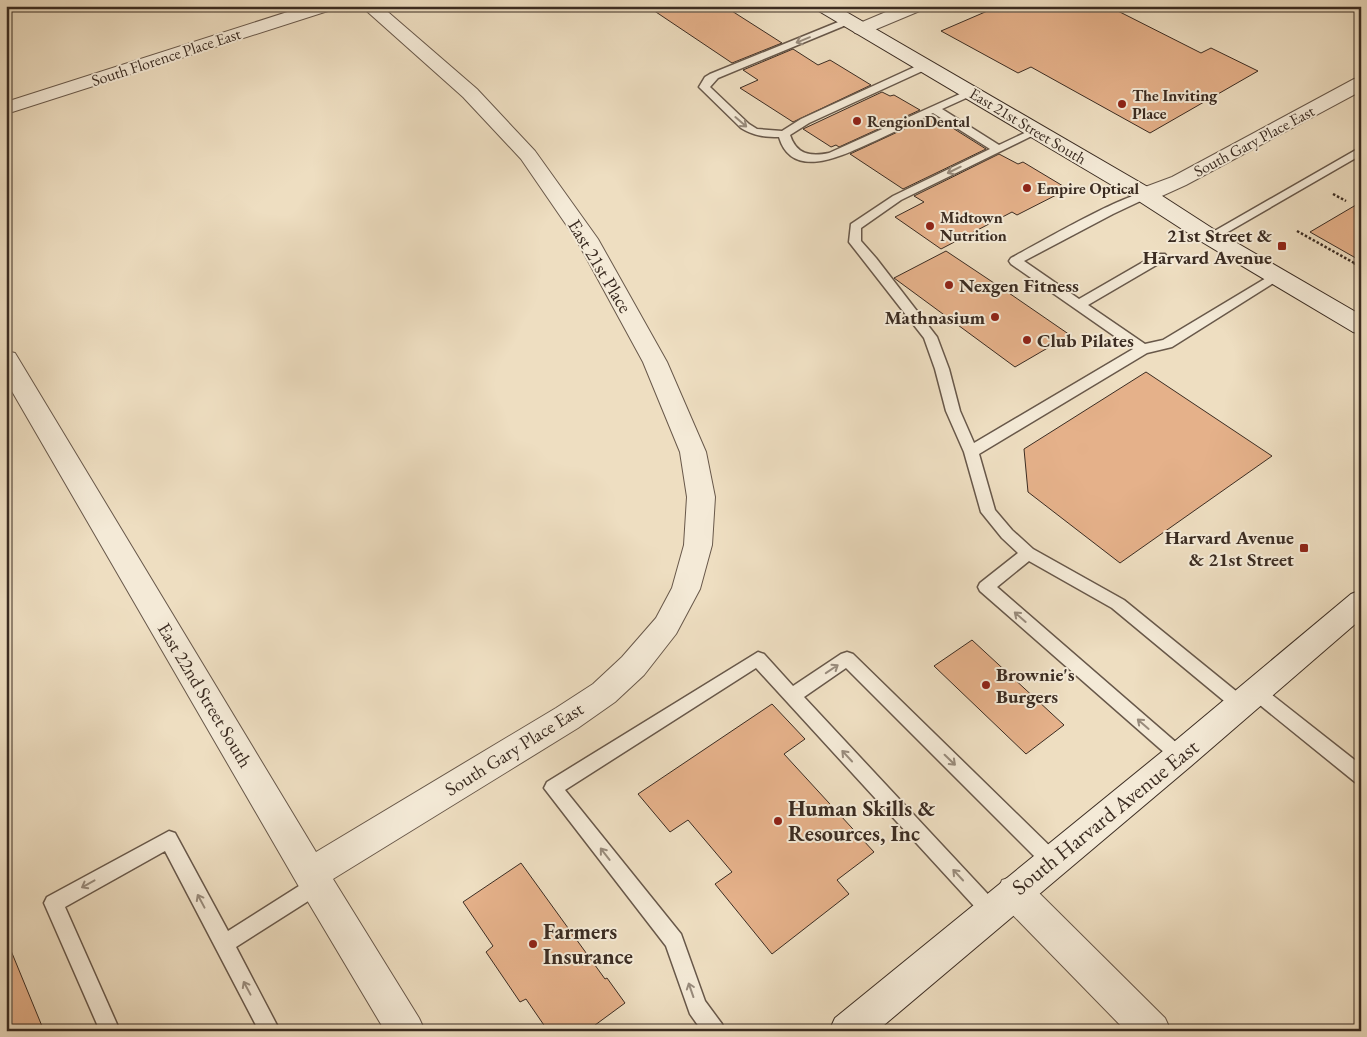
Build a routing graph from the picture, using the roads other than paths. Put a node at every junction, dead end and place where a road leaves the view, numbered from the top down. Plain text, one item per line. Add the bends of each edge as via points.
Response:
1 (325, 6) edge
2 (370, 6) edge
3 (822, 6) edge
4 (916, 6) edge
5 (854, 25) junction
6 (925, 66) junction
7 (1361, 83) edge
8 (971, 92) junction
9 (6, 108) edge
10 (934, 109) junction
11 (1037, 131) junction
12 (784, 134) junction
13 (998, 149) junction
14 (1361, 150) edge
15 (1145, 196) junction
16 (1210, 237) junction
17 (1161, 257) dead end
18 (1277, 277) junction
19 (1078, 305) junction
20 (1360, 325) edge
21 (1143, 349) junction
22 (6, 359) edge
23 (14, 389) edge
24 (971, 452) junction
25 (1028, 553) junction
26 (686, 589) joint
27 (1361, 602) edge
28 (791, 696) junction
29 (1249, 698) junction
30 (1180, 756) junction
31 (1361, 776) edge
32 (1052, 860) junction
33 (314, 880) junction
34 (1002, 901) junction
35 (224, 944) junction
36 (110, 1031) edge
37 (270, 1031) edge
38 (406, 1031) edge
39 (715, 1031) edge
40 (848, 1031) edge
41 (1152, 1031) edge

1 - 9 street, South Florence Place East
2 - 26 street, East 21st Place via 470,93 528,155 587,239 655,362 693,452 701,498 698,545
3 - 5 street, East 21st Street South
4 - 5 street
5 - 6 street, East 21st Street South
5 -> 12 lane via 714,76 705,83 704,87 745,126 763,134
6 - 8 street, East 21st Street South
6 - 12 lane via 805,121
7 - 15 street, South Gary Place East
8 - 10 lane
8 - 11 street, East 21st Street South
10 - 12 lane via 832,156 816,160 800,156 790,149
10 - 13 lane
11 - 13 lane
11 - 15 street, East 21st Street South
13 -> 24 lane via 896,198 855,227 855,242 930,337 953,411
14 - 16 lane
15 - 16 street, East 21st Street South
15 - 19 lane via 1109,211 1015,262
16 - 18 street, East 21st Street South
17 - 19 lane
18 - 20 street, East 21st Street South
18 - 21 lane via 1167,344
19 - 21 lane
21 - 24 lane
22 - 23 street, East 22nd Street South
23 - 33 street, East 22nd Street South
24 - 25 lane via 988,512
25 - 29 lane via 1118,604
30 -> 25 lane via 986,587
26 - 33 street, South Gary Place East via 666,626 633,666 604,693
27 - 29 street, South Harvard Avenue East
28 -> 32 lane via 847,659
34 -> 28 lane
39 -> 28 lane via 697,1007 674,941 553,788 758,659
29 - 30 street, South Harvard Avenue East
29 - 31 lane
30 - 32 street, South Harvard Avenue East
32 - 34 street, South Harvard Avenue East
33 - 35 lane
33 - 38 street, East 22nd Street South
34 - 40 street, South Harvard Avenue East
34 - 41 street
35 -> 36 lane via 169,839 54,903
37 -> 35 lane

